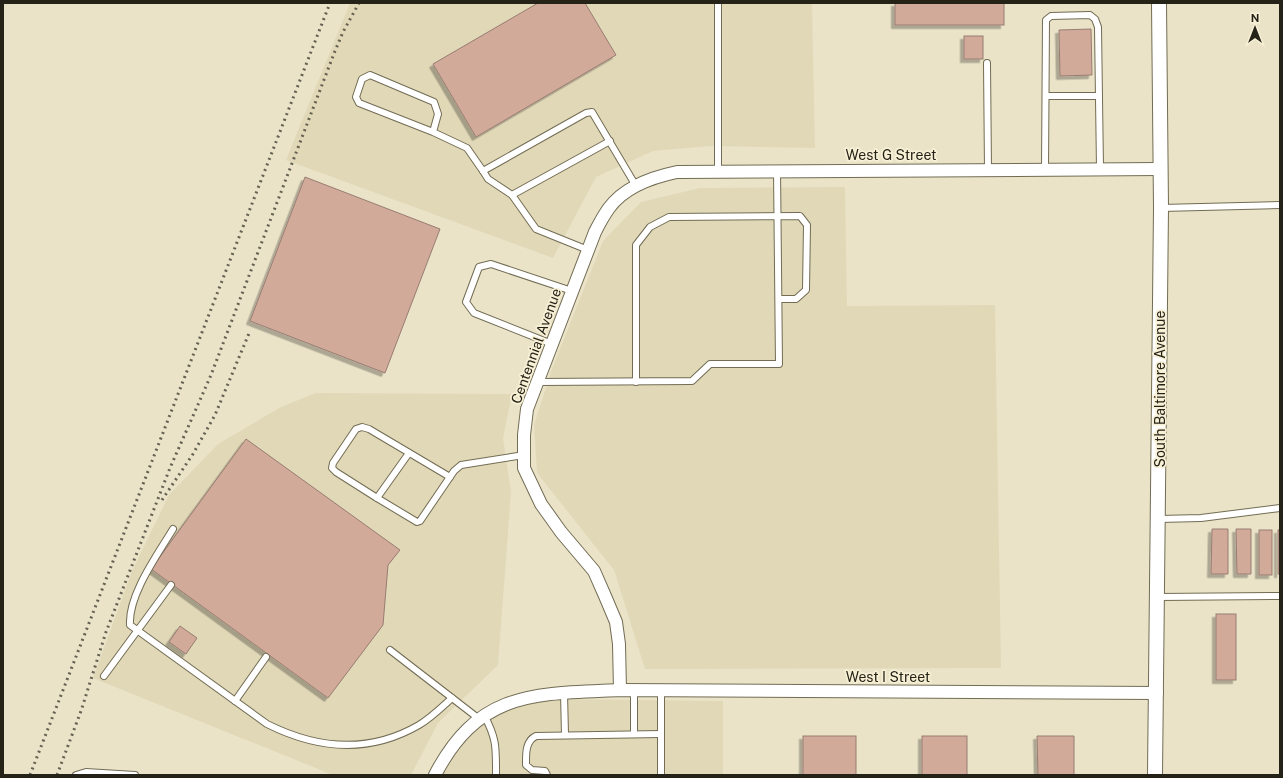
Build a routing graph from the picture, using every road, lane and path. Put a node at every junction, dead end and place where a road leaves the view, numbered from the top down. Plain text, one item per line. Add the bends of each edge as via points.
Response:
1 (718, 3) edge
2 (1159, 3) edge
3 (987, 63) dead end
4 (1046, 96) junction
5 (1099, 96) junction
6 (433, 132) junction
7 (610, 141) junction
8 (1045, 169) junction
9 (1100, 169) junction
10 (1160, 169) junction
11 (777, 170) junction
12 (988, 170) junction
13 (484, 171) junction
14 (718, 171) junction
15 (631, 189) junction
16 (512, 194) junction
17 (1280, 205) edge
18 (1161, 208) junction
19 (778, 216) junction
20 (588, 250) junction
21 (572, 291) junction
22 (779, 299) junction
23 (552, 344) junction
24 (537, 382) junction
25 (636, 382) junction
26 (409, 453) junction
27 (524, 455) junction
28 (450, 477) junction
29 (377, 498) junction
30 (1280, 508) edge
31 (1159, 519) junction
32 (173, 530) dead end
33 (171, 585) dead end
34 (1280, 596) edge
35 (1158, 597) junction
36 (137, 631) junction
37 (390, 650) dead end
38 (266, 657) dead end
39 (104, 676) dead end
40 (620, 690) junction
41 (634, 690) junction
42 (661, 690) junction
43 (564, 692) junction
44 (1157, 693) junction
45 (452, 698) junction
46 (234, 701) junction
47 (481, 716) junction
48 (634, 734) junction
49 (661, 734) junction
50 (565, 735) junction
51 (76, 775) edge
52 (135, 775) edge
53 (436, 775) edge
54 (496, 775) edge
55 (547, 775) edge
56 (661, 775) edge
57 (1155, 775) edge

1 - 14 lane
2 - 10 street, South Baltimore Avenue
3 - 12 lane
4 - 5 lane
4 - 5 lane via 1046,20 1050,16 1090,15 1098,27
4 - 8 lane
5 - 9 lane
6 - 6 lane via 438,114 434,102 370,75 362,79 356,97 359,103
6 - 13 lane via 467,148
7 - 13 lane via 595,115 592,112 586,113
7 - 15 lane
7 - 16 lane
8 - 9 street, West G Street
8 - 12 street, West G Street
9 - 10 street, West G Street
10 - 18 street, South Baltimore Avenue
11 - 12 street, West G Street
11 - 14 street, West G Street
11 - 19 lane
13 - 16 lane via 488,179
14 - 15 street, West G Street via 677,172 654,177
15 - 20 street, Centennial Avenue via 609,207
16 - 20 lane via 536,229
17 - 18 lane
18 - 31 street, South Baltimore Avenue
19 - 22 lane
19 - 22 lane via 800,216 807,225 806,290 796,299
19 - 25 lane via 669,217 650,227 636,245
20 - 21 street, Centennial Avenue
21 - 23 street, Centennial Avenue
21 - 23 lane via 491,264 479,267 467,296 466,302 474,313
22 - 25 lane via 779,364 710,364 692,381
23 - 24 street, Centennial Avenue
24 - 25 lane
24 - 27 street, Centennial Avenue via 527,409
26 - 28 lane
26 - 29 lane
26 - 29 lane via 369,429 356,429 332,468
27 - 28 lane via 461,465
27 - 40 street, Centennial Avenue via 524,468 541,504 594,571 616,622
28 - 29 lane via 420,521 413,521
30 - 31 lane via 1201,518
31 - 35 street, South Baltimore Avenue
32 - 36 lane via 153,562 131,610 130,625
33 - 36 lane
34 - 35 lane
35 - 44 street, South Baltimore Avenue
36 - 39 lane
36 - 46 lane
37 - 45 lane
38 - 46 lane
40 - 41 street, West I Street
40 - 43 street, West I Street
41 - 42 street, West I Street
41 - 48 lane
42 - 44 street, West I Street
42 - 49 lane
43 - 47 street, West I Street via 528,697
43 - 50 lane
44 - 57 street, South Baltimore Avenue
45 - 46 lane via 420,725 401,734 358,746 309,741 285,733
45 - 47 lane
47 - 53 street via 445,757
47 - 54 lane via 493,733 496,745
48 - 49 lane
48 - 50 lane
49 - 56 lane
50 - 55 lane via 536,736 528,744 527,768 544,771
51 - 52 lane via 86,772

